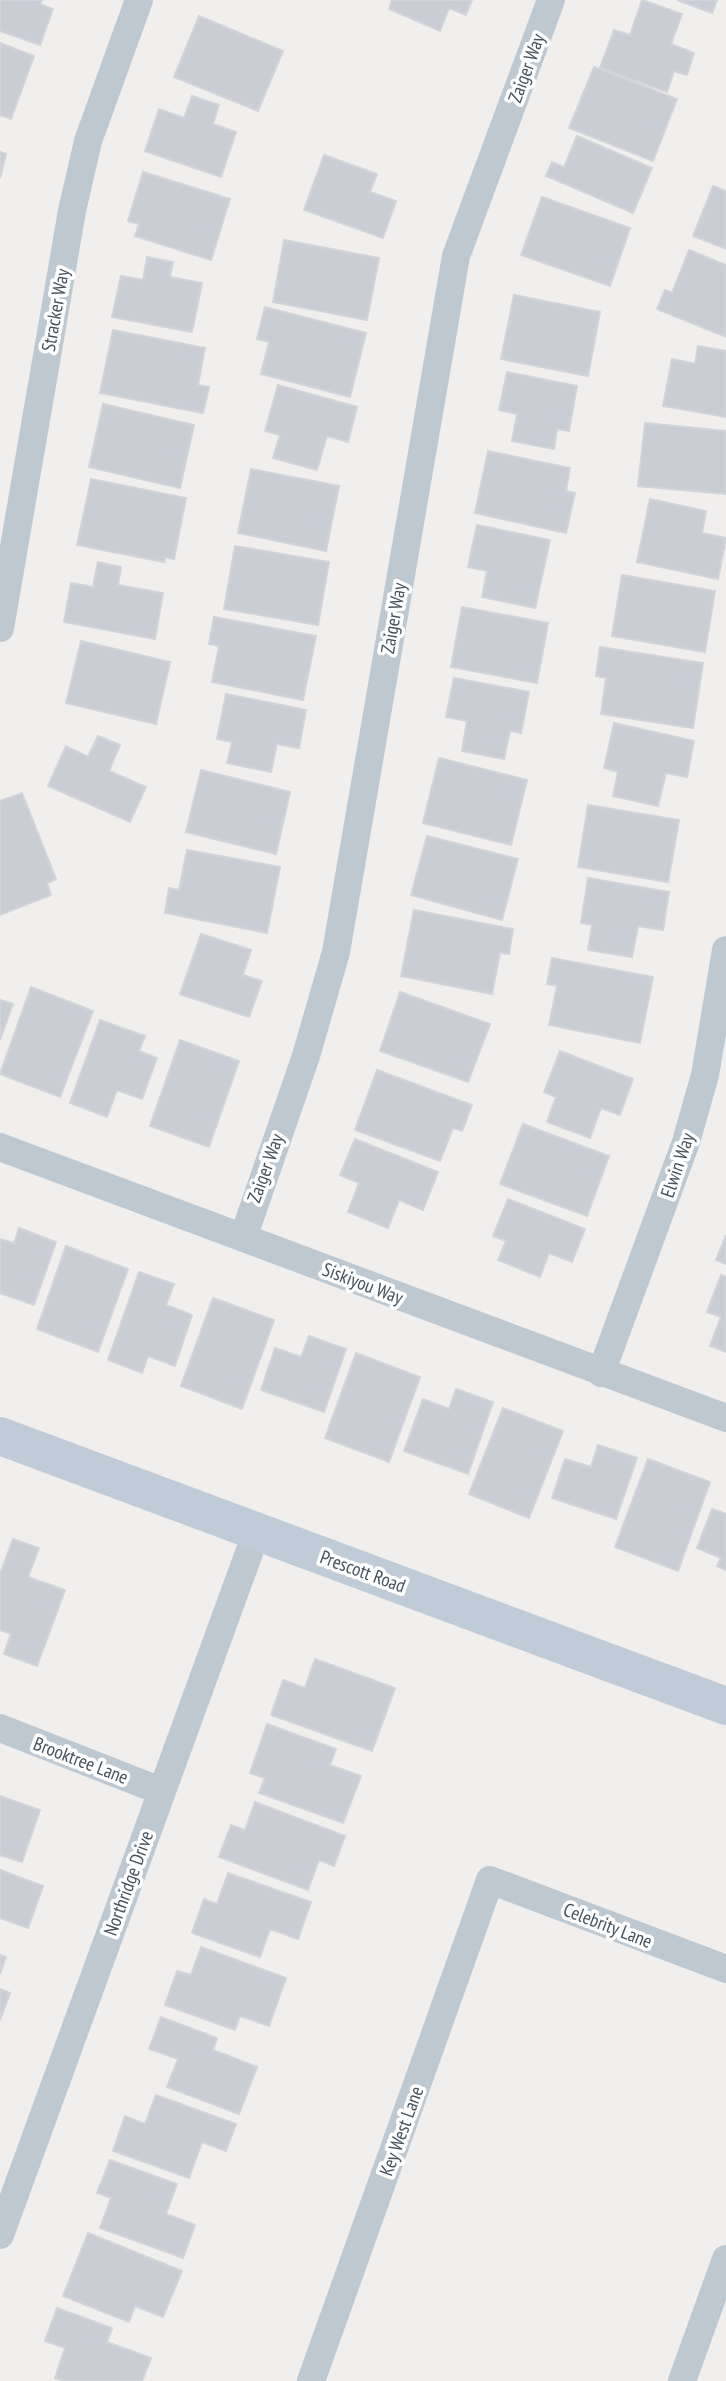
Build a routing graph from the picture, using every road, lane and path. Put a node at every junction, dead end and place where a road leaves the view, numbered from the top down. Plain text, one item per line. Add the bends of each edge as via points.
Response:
1 (139, 0) edge
2 (551, 0) edge
3 (0, 628) edge
4 (726, 950) edge
5 (0, 1147) edge
6 (243, 1238) junction
7 (601, 1373) junction
8 (726, 1418) edge
9 (0, 1436) edge
10 (257, 1531) junction
11 (726, 1706) edge
12 (0, 1728) edge
13 (161, 1791) junction
14 (491, 1880) joint
15 (726, 1969) edge
16 (0, 2235) edge
17 (726, 2259) edge
18 (312, 2381) edge
19 (682, 2381) edge

1 - 3 street, Stracker Way via 88,141 72,211
2 - 6 street, Zaiger Way via 456,256 336,952 306,1056
4 - 7 street, Elwin Way via 705,1075 686,1142
5 - 6 street, Siskiyou Way
6 - 7 street, Siskiyou Way
7 - 8 street, Siskiyou Way
9 - 10 main road, Prescott Road
10 - 11 main road, Prescott Road
10 - 13 street, Northridge Drive
12 - 13 street, Brooktree Lane
13 - 16 street, Northridge Drive
14 - 15 street, Celebrity Lane
14 - 18 street, Key West Lane
17 - 19 street

